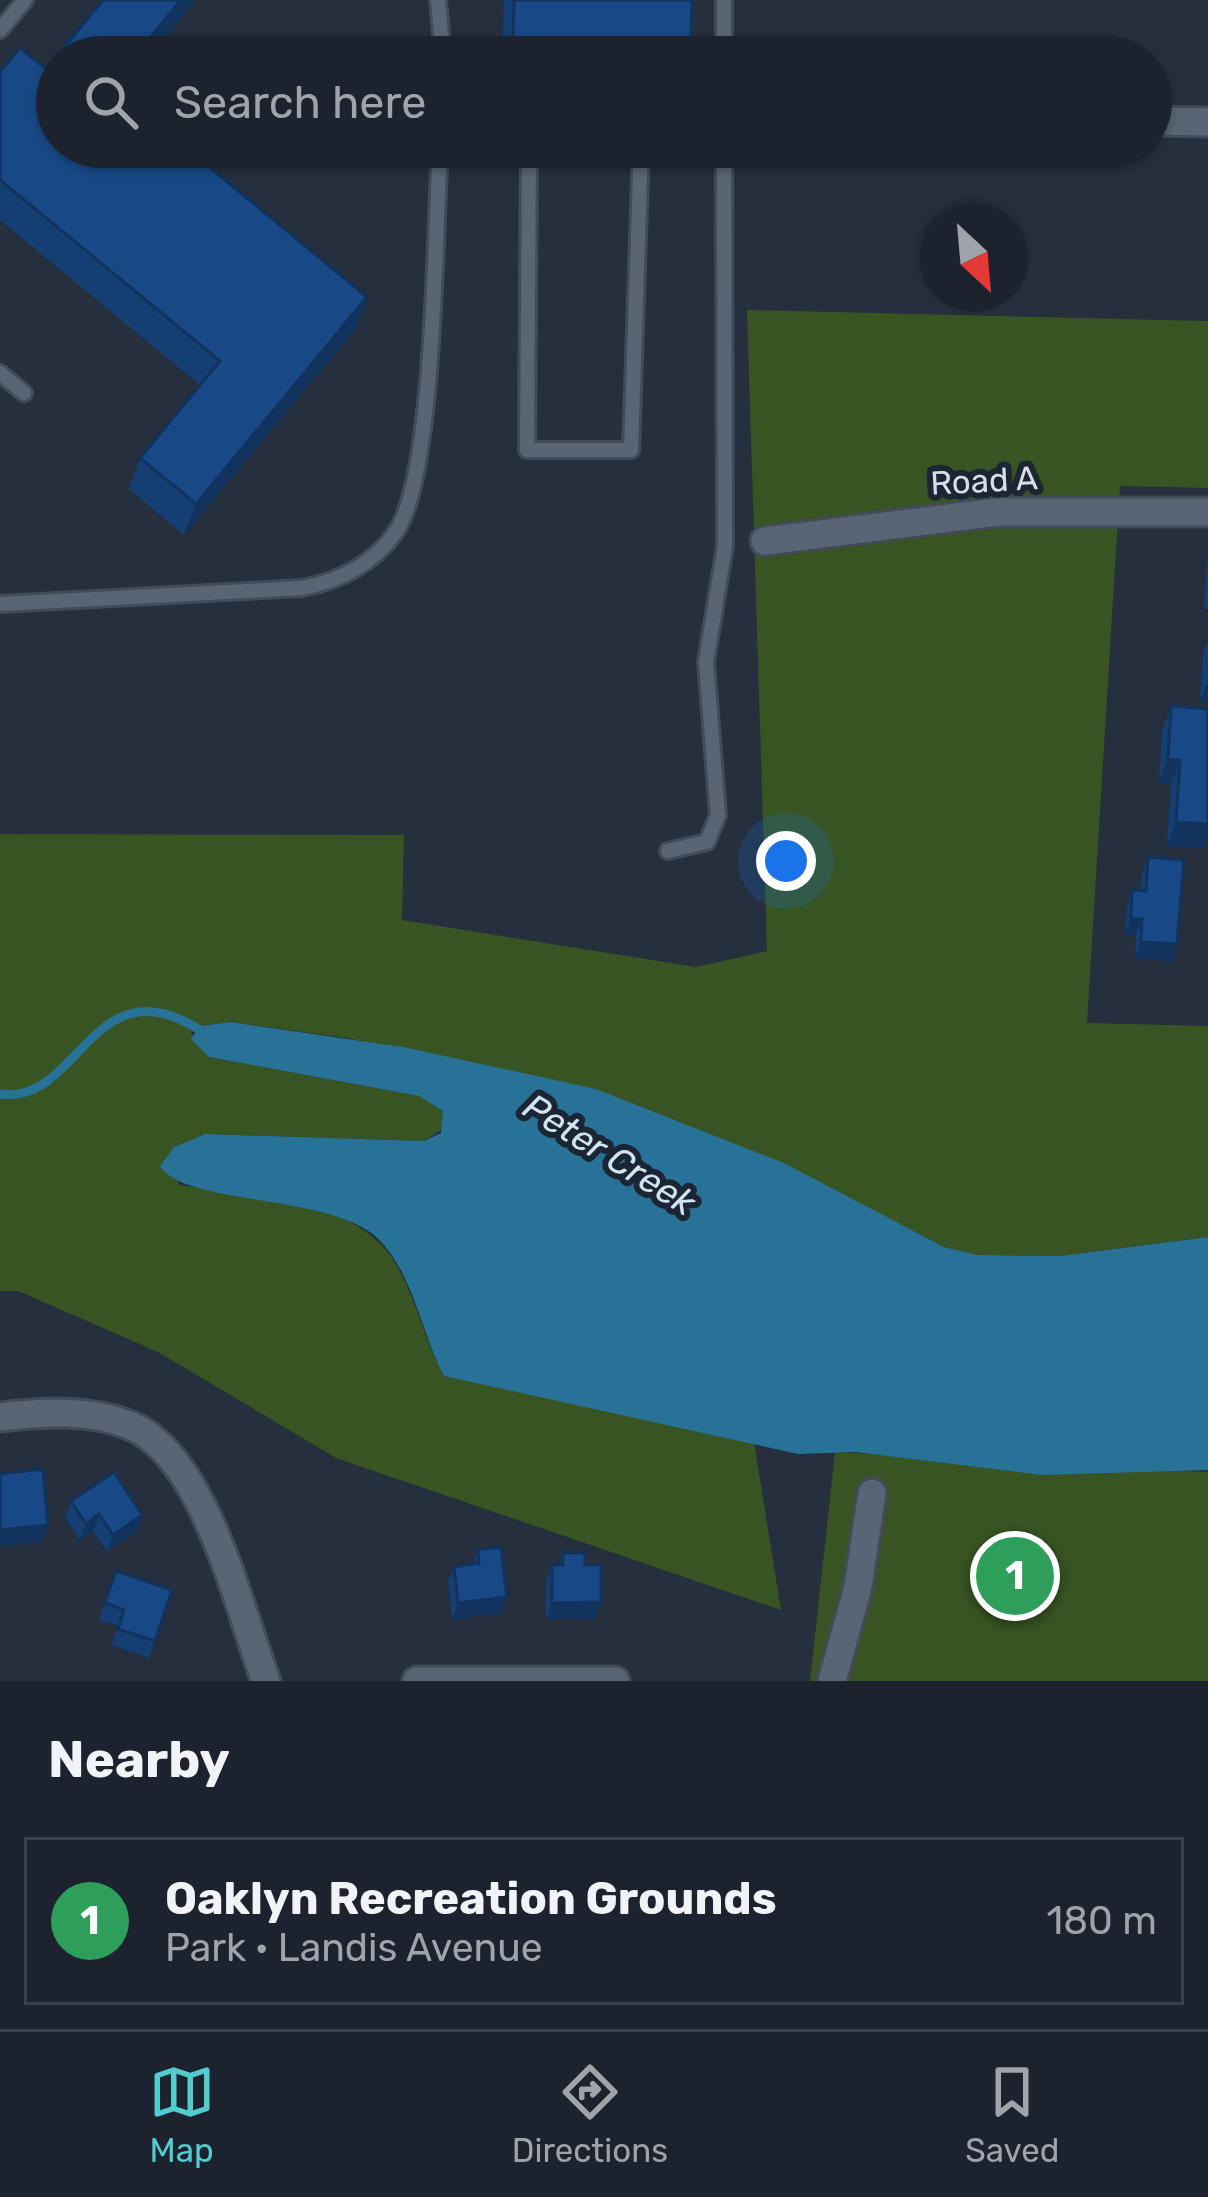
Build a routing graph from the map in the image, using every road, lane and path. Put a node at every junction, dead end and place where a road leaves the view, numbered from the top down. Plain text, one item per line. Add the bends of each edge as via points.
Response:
1 (25, 0) edge
2 (438, 0) edge
3 (724, 0) edge
4 (0, 29) edge
5 (441, 36) edge
6 (724, 36) edge
7 (1172, 121) edge
8 (1208, 122) edge
9 (439, 168) edge
10 (529, 168) edge
11 (640, 168) edge
12 (724, 168) edge
13 (0, 373) edge
14 (24, 393) dead end
15 (1208, 512) edge
16 (765, 541) dead end
17 (0, 604) edge
18 (668, 851) dead end
19 (0, 1417) edge
20 (872, 1493) dead end
21 (486, 1679) edge
22 (266, 1681) edge
23 (417, 1681) edge
24 (615, 1681) edge
25 (832, 1681) edge

1 - 4 lane
2 - 5 lane
3 - 6 lane
7 - 8 street
9 - 17 lane via 420,466 398,531 371,560 302,588
10 - 11 lane via 527,450 631,450
12 - 18 lane via 724,546 706,662 718,815 707,842
13 - 14 lane
15 - 16 street, Road A via 997,512
19 - 22 street via 79,1413 157,1441 196,1492
20 - 25 street
21 - 23 street
21 - 24 street

